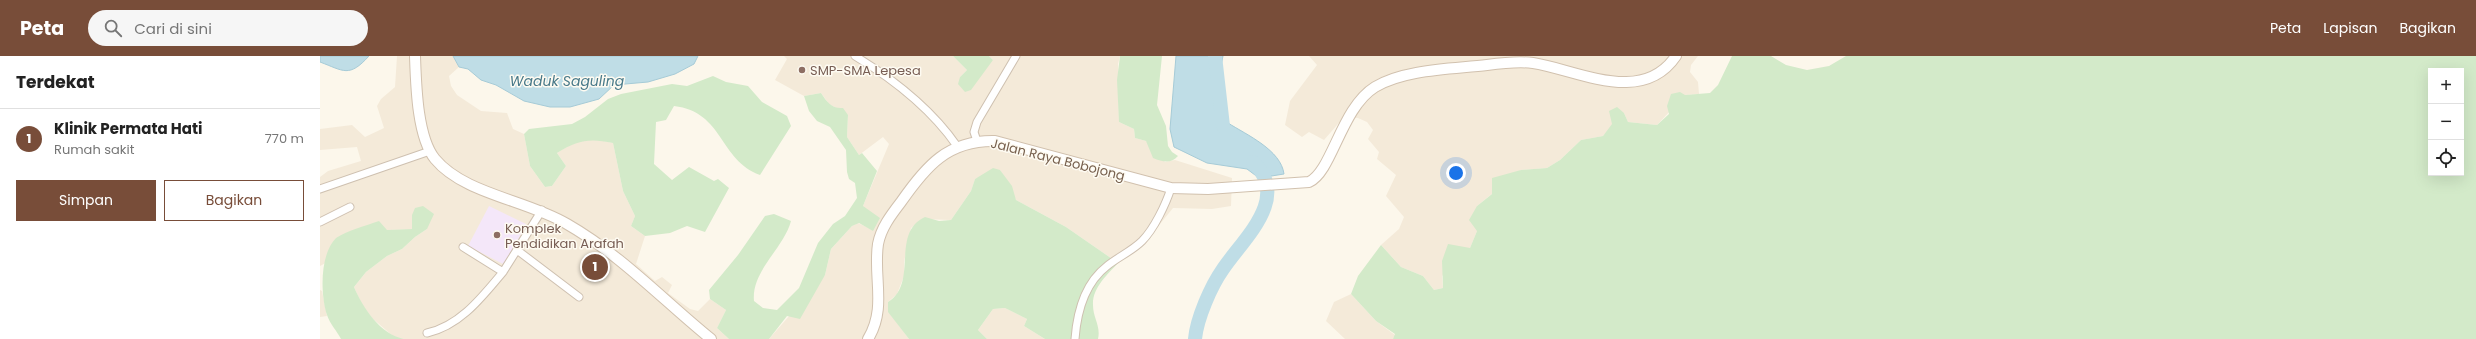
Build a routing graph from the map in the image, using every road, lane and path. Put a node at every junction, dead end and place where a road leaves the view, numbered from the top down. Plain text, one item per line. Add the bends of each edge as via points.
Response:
1 (414, 56) edge
2 (855, 56) edge
3 (1016, 56) edge
4 (1676, 56) edge
5 (977, 141) junction
6 (957, 146) junction
7 (430, 151) junction
8 (1172, 188) junction
9 (320, 189) edge
10 (350, 207) dead end
11 (542, 210) junction
12 (320, 222) edge
13 (463, 247) dead end
14 (517, 250) junction
15 (503, 272) junction
16 (579, 297) dead end
17 (427, 333) dead end
18 (710, 339) edge
19 (868, 339) edge
20 (1075, 339) edge

1 - 7 main road via 420,111
2 - 6 street via 872,65 914,100
3 - 5 street via 977,122 974,132
4 - 8 main road, Jalan Raya Bobojong via 1664,70 1656,74 1644,79 1616,83 1544,65 1518,62 1391,80 1375,87 1360,100 1341,129 1316,179 1296,183 1208,189
5 - 6 main road, Jalan Raya Bobojong
5 - 8 main road, Jalan Raya Bobojong via 1006,144
6 - 19 main road, Jalan Raya Bobojong via 931,164 884,226 878,246 880,296 876,324
7 - 9 street
7 - 11 main road via 446,170 458,179
8 - 20 street via 1164,211 1143,241 1095,277 1081,303
10 - 12 street
11 - 14 street
11 - 18 main road via 594,240 641,277
13 - 15 street
14 - 15 street
14 - 16 street
15 - 17 street via 473,306 443,329

